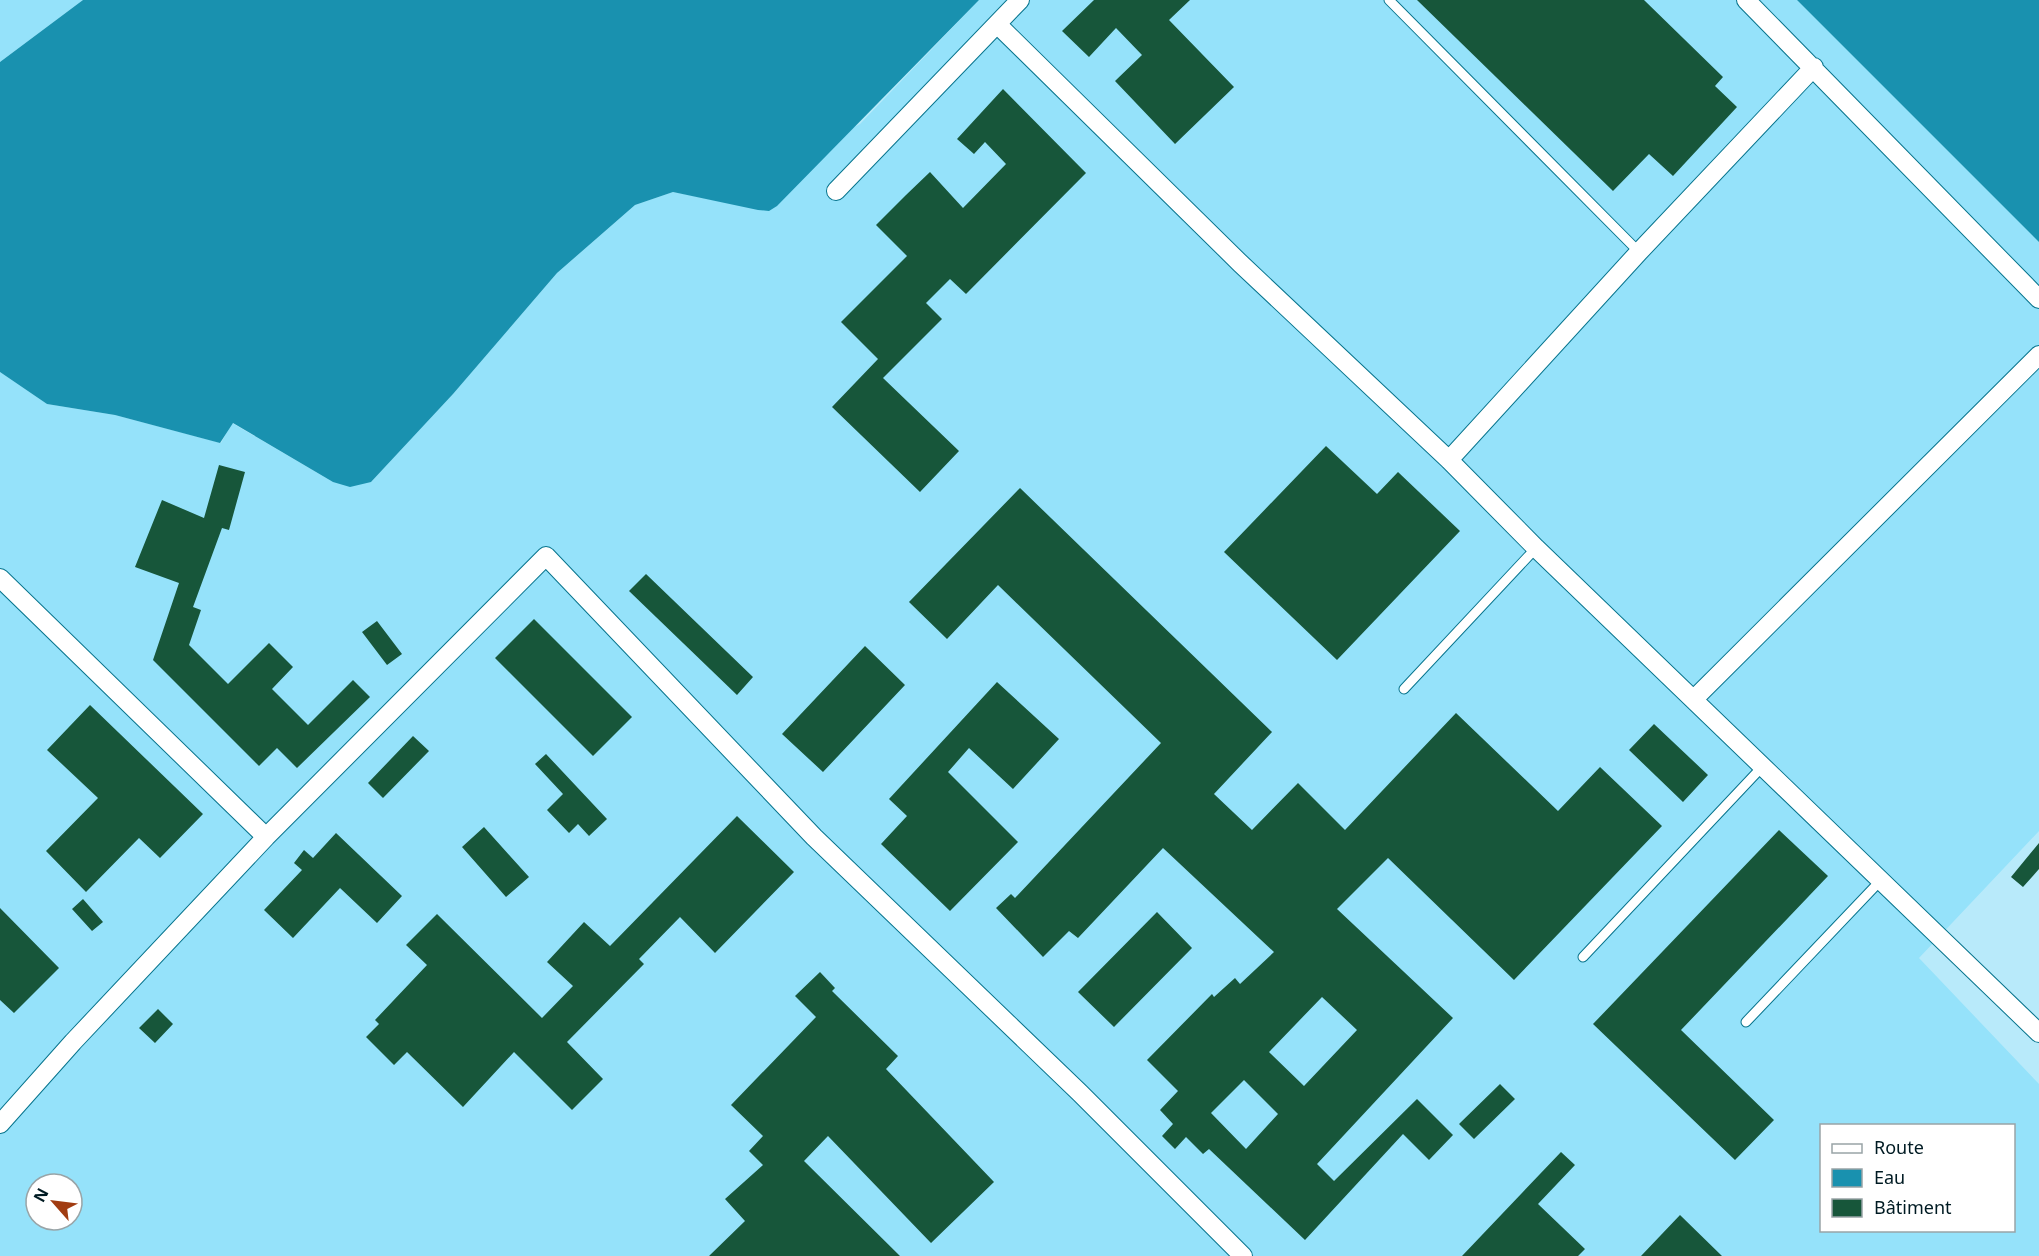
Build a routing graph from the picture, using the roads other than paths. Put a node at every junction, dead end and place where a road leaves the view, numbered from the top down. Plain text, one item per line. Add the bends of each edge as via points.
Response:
1 (1020, 0) edge
2 (1389, 0) edge
3 (1746, 0) edge
4 (997, 24) junction
5 (1814, 67) junction
6 (836, 191) dead end
7 (1639, 252) junction
8 (2039, 299) edge
9 (2039, 355) edge
10 (1449, 460) junction
11 (1536, 548) junction
12 (0, 578) edge
13 (1404, 689) dead end
14 (1694, 699) junction
15 (1762, 766) junction
16 (266, 837) junction
17 (1882, 879) junction
18 (1583, 957) dead end
19 (1746, 1022) dead end
20 (2039, 1032) edge
21 (0, 1124) edge
22 (1243, 1256) edge

1 - 4 street
2 - 7 lane
3 - 5 street
4 - 6 street
4 - 10 street via 1241,264
5 - 7 street
5 - 8 street
7 - 10 street
9 - 14 street
10 - 11 street
11 - 13 lane
11 - 14 street
12 - 16 street
14 - 15 street
15 - 17 street
15 - 18 lane
16 - 21 street
16 - 22 street via 546,556 814,837
17 - 19 lane
17 - 20 street

